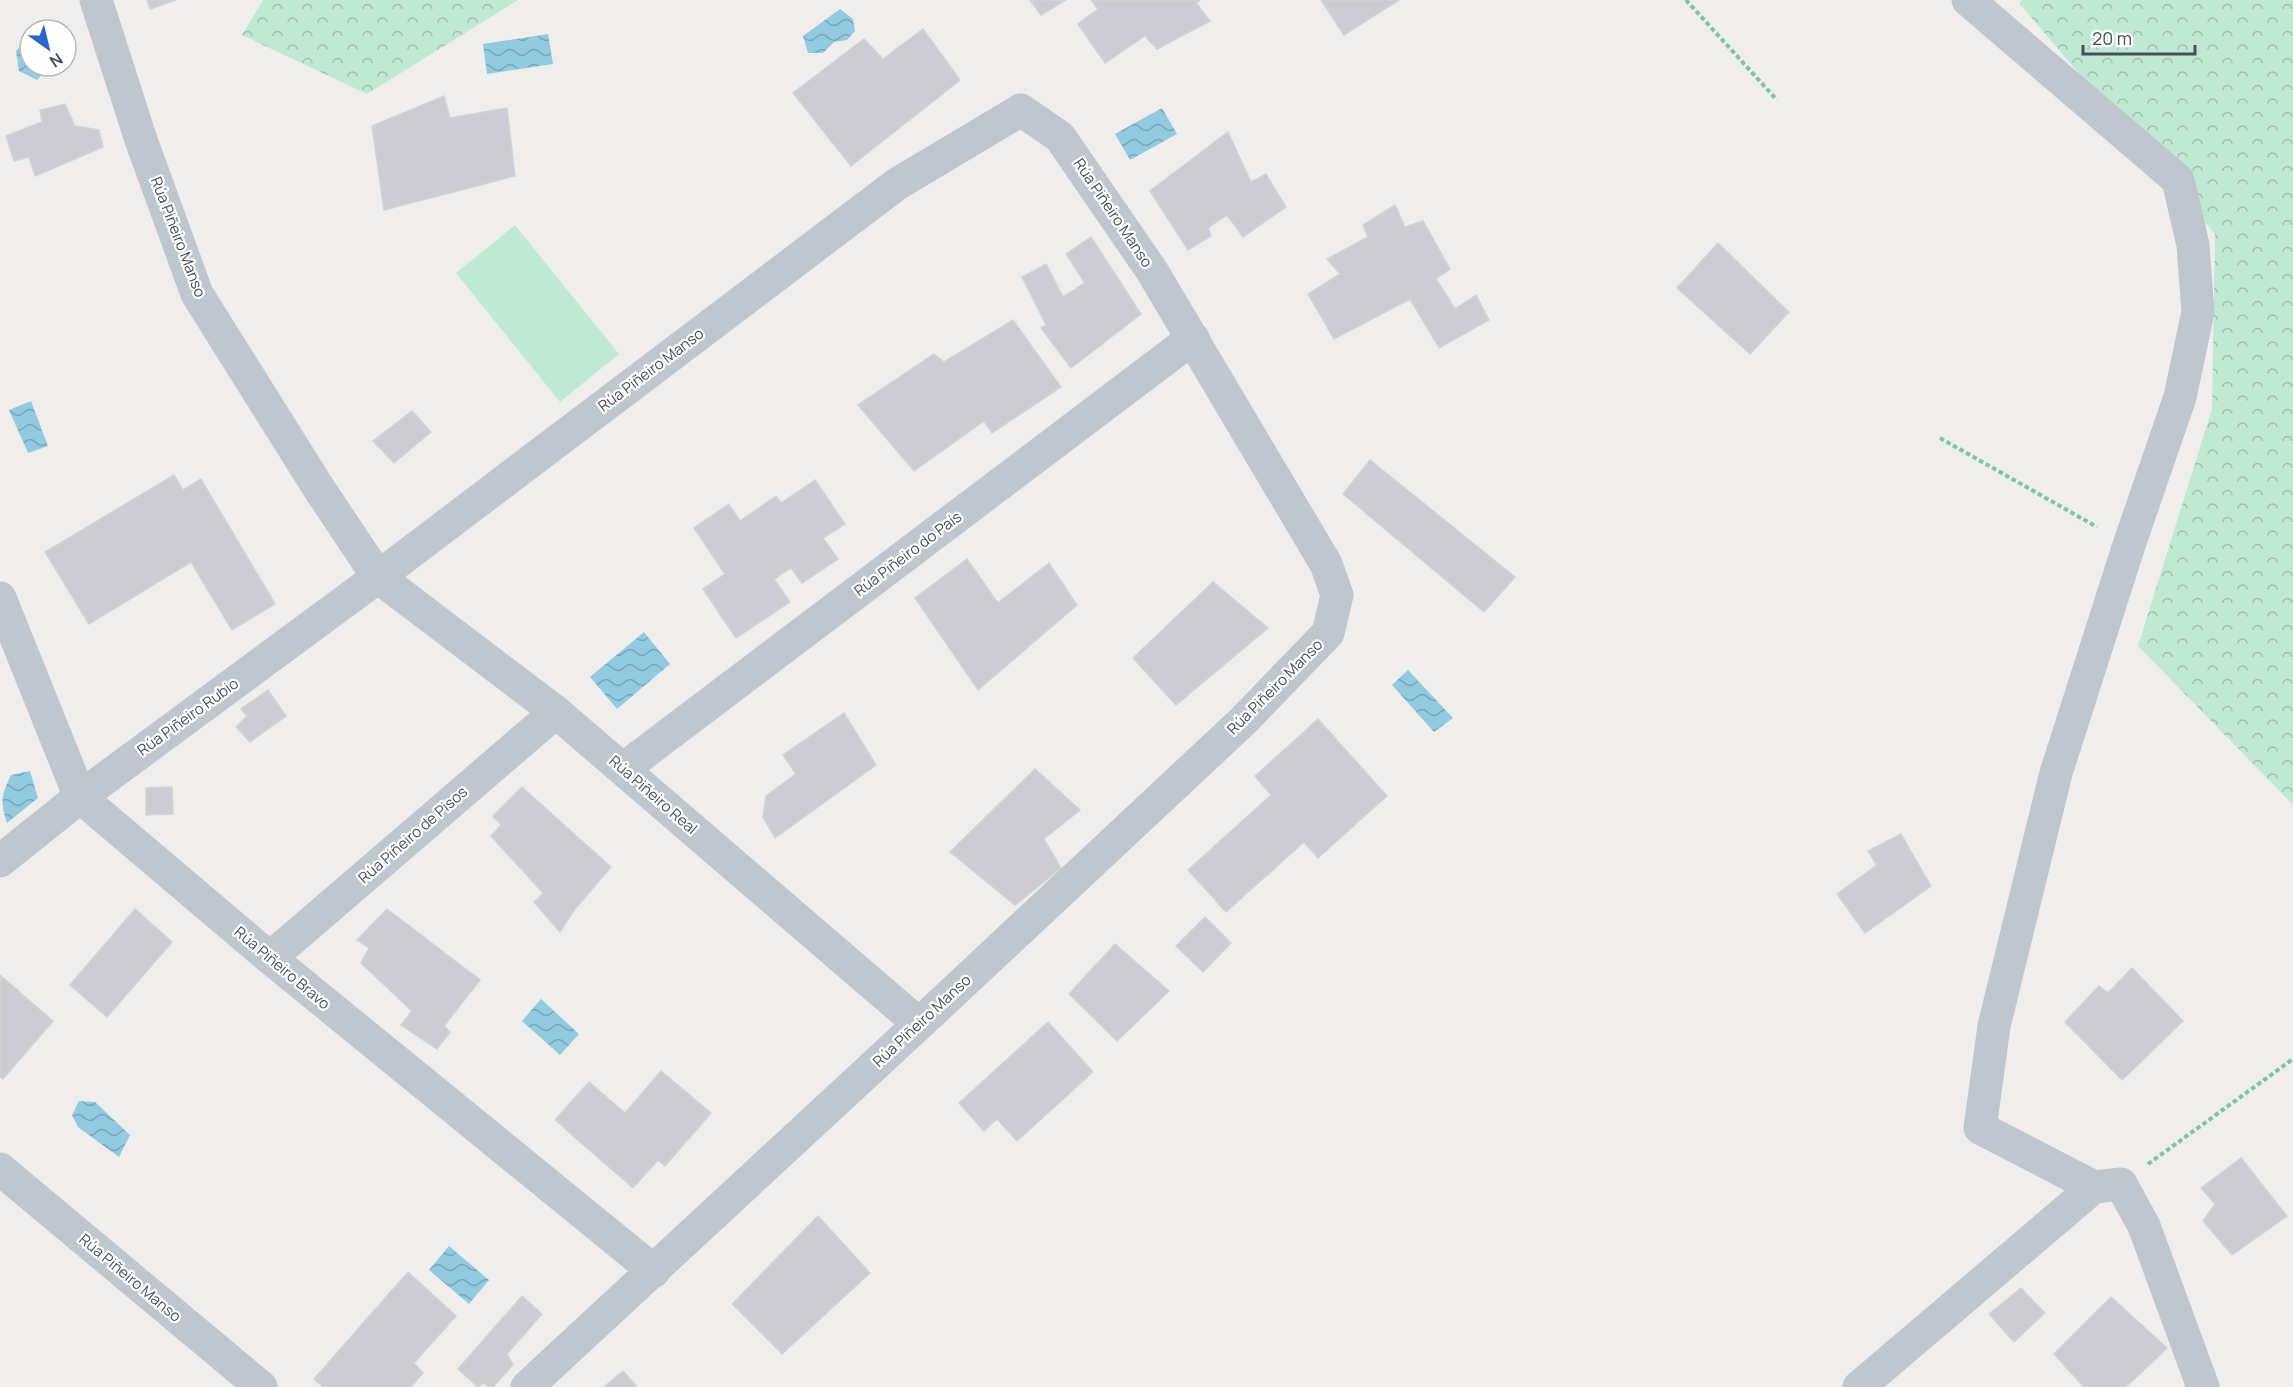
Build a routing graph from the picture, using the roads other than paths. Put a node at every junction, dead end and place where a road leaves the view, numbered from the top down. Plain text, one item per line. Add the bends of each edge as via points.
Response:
1 (96, 0) edge
2 (1968, 0) edge
3 (1193, 338) junction
4 (378, 577) junction
5 (0, 598) edge
6 (556, 712) junction
7 (623, 769) junction
8 (80, 797) junction
9 (0, 861) edge
10 (270, 958) junction
11 (919, 1024) junction
12 (0, 1168) edge
13 (2108, 1185) junction
14 (654, 1271) junction
15 (261, 1387) edge
16 (527, 1387) edge
17 (1859, 1387) edge
18 (2203, 1387) edge

1 - 4 street, Rúa Piñeiro Manso via 197,294
2 - 13 street via 2178,180 2193,244 2198,312 2180,397 2055,773 1994,1026 1980,1128
3 - 4 street, Rúa Piñeiro Manso via 1060,137 1021,110 897,184
3 - 7 street, Rúa Piñeiro do País
3 - 11 street, Rúa Piñeiro Manso via 1326,564 1337,596 1328,633 1243,720
4 - 6 street, Rúa Piñeiro Real
4 - 8 street, Rúa Piñeiro Rubio
5 - 8 street, Rúa Piñeiro Bravo
6 - 7 street, Rúa Piñeiro Real
6 - 10 street, Rúa Piñeiro de Pisos
7 - 11 street, Rúa Piñeiro Real
8 - 9 street, Rúa Piñeiro Rubio
8 - 10 street, Rúa Piñeiro Bravo
10 - 14 street, Rúa Piñeiro Bravo
11 - 14 street, Rúa Piñeiro Manso
12 - 15 street, Rúa Piñeiro Manso
13 - 17 street
13 - 18 street via 2144,1226
14 - 16 street, Rúa Piñeiro Manso

